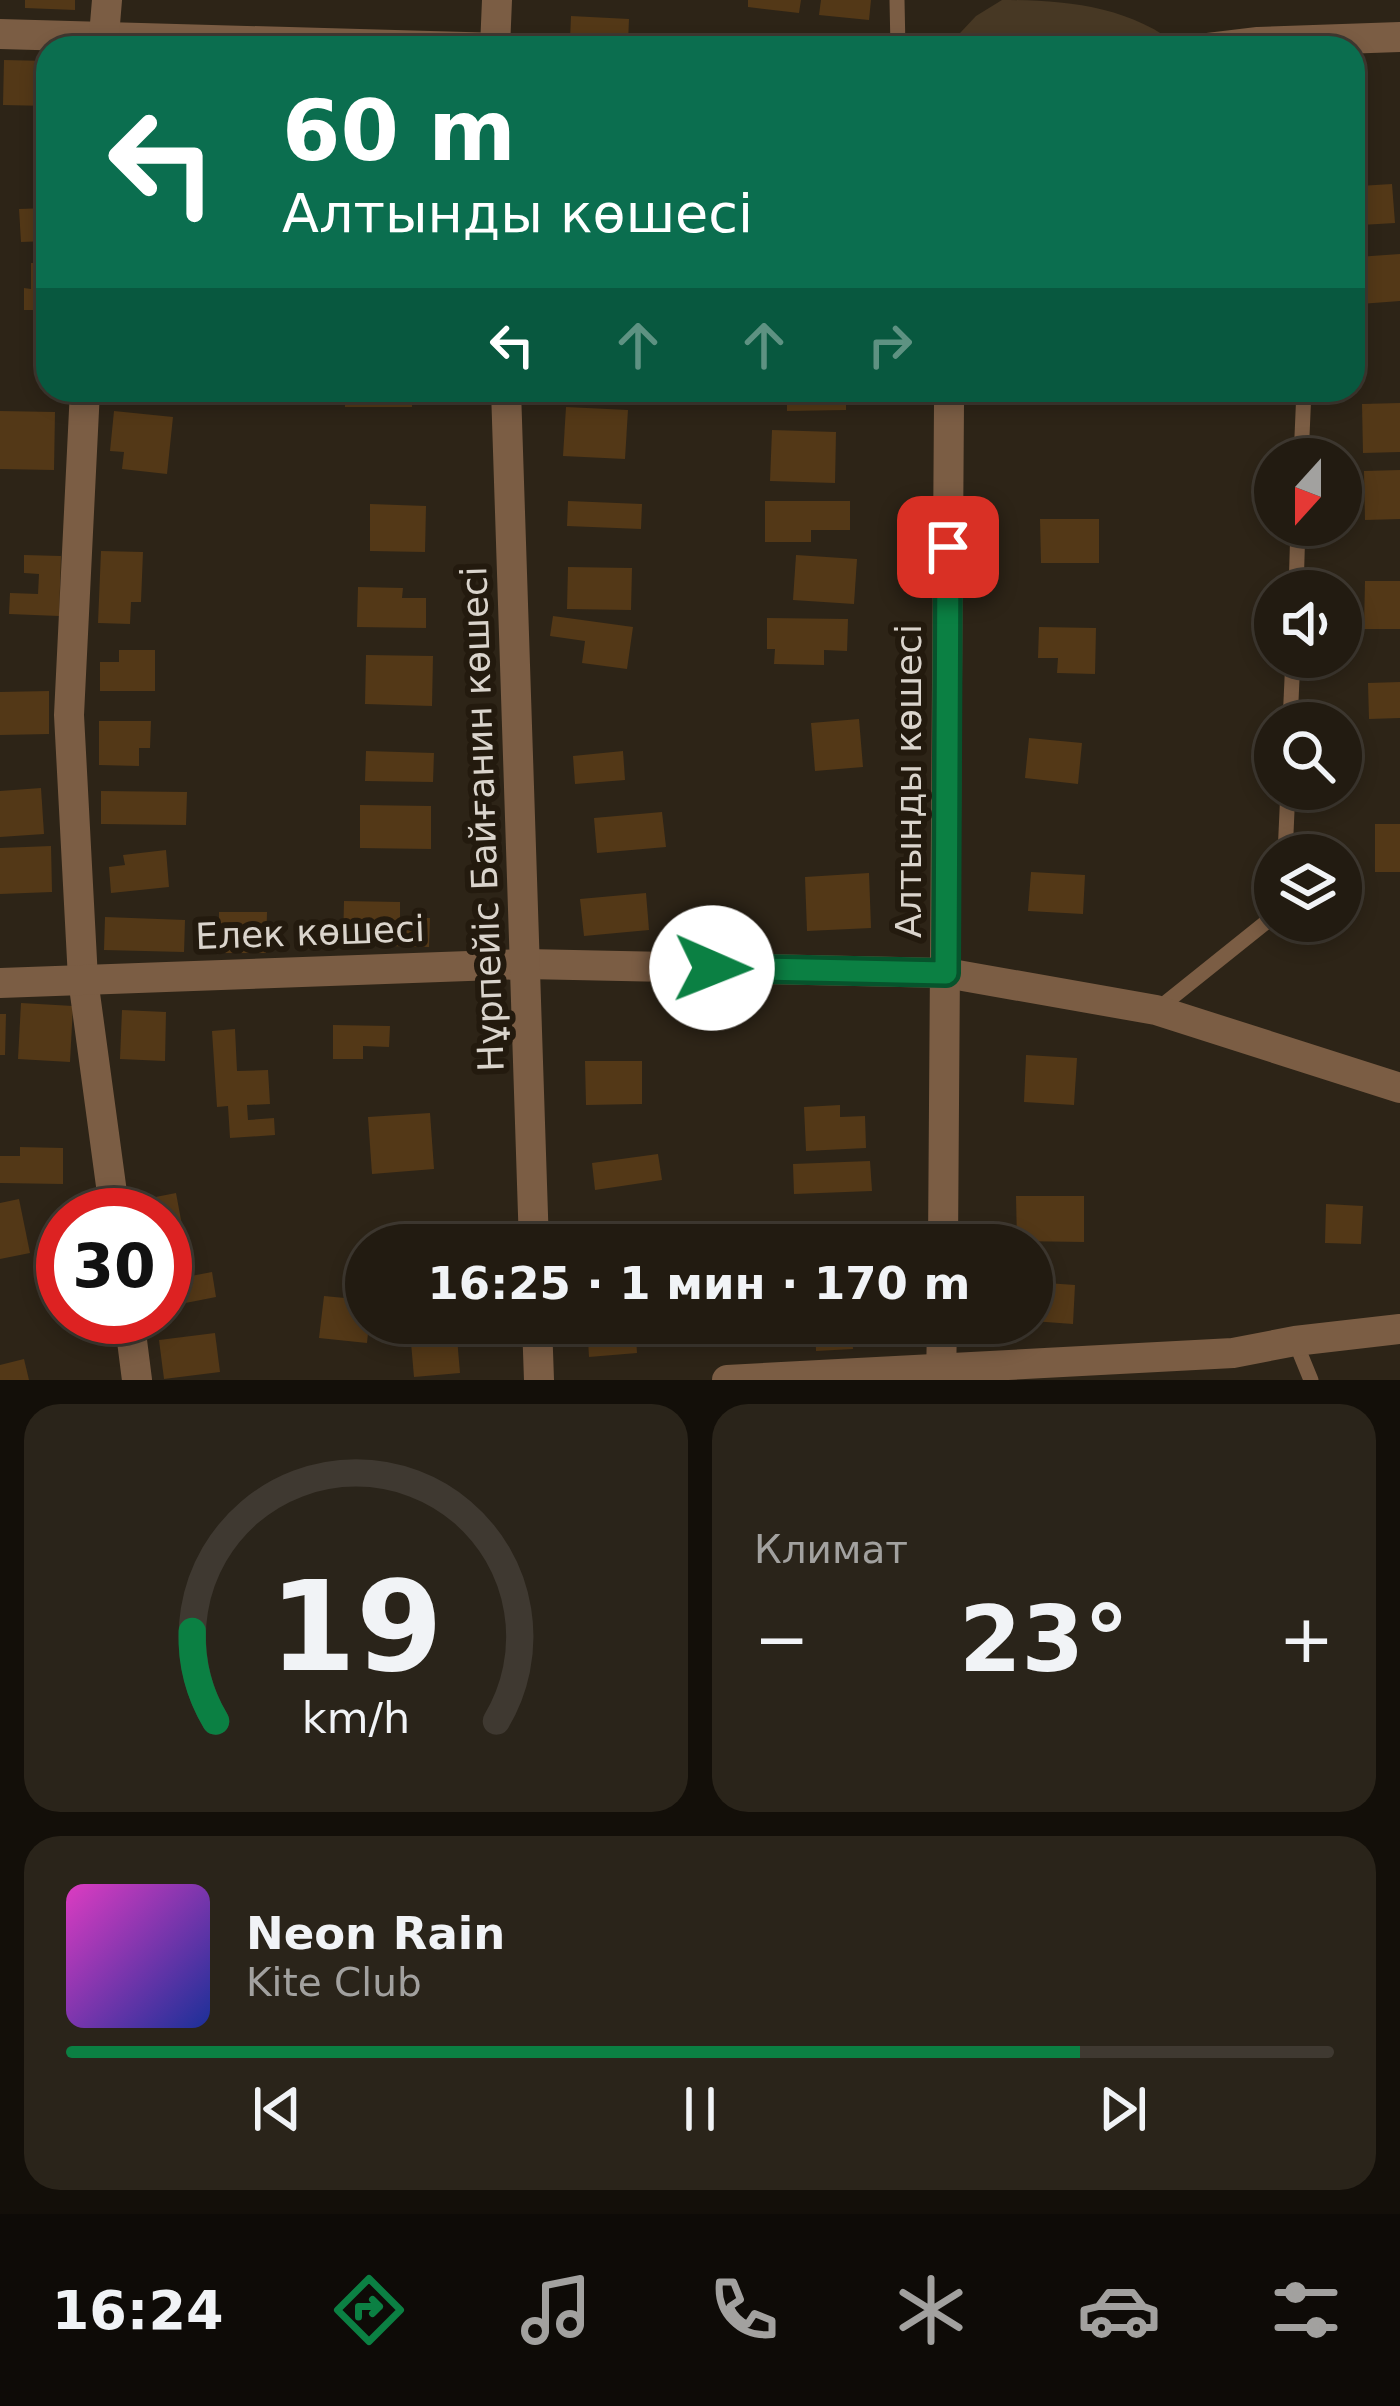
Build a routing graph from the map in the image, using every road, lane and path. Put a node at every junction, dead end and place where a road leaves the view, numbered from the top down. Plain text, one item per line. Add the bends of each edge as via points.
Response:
1 (107, 0) edge
2 (497, 0) edge
3 (897, 0) edge
4 (0, 34) edge
5 (104, 36) edge
6 (497, 36) edge
7 (898, 36) edge
8 (36, 37) edge
9 (1400, 37) edge
10 (1365, 38) edge
11 (84, 402) edge
12 (506, 402) edge
13 (948, 402) edge
14 (1303, 402) edge
15 (1302, 438) edge
16 (1254, 932) edge
17 (526, 964) junction
18 (946, 973) junction
19 (83, 979) junction
20 (0, 982) edge
21 (1156, 1010) junction
22 (1400, 1088) edge
23 (111, 1188) edge
24 (533, 1224) edge
25 (943, 1224) edge
26 (1400, 1329) edge
27 (1295, 1341) junction
28 (132, 1344) edge
29 (537, 1344) edge
30 (942, 1374) edge
31 (137, 1380) edge
32 (538, 1380) edge
33 (728, 1380) edge
34 (1311, 1380) edge

1 - 5 street
2 - 6 street
3 - 7 lane
4 - 8 street
9 - 10 street
11 - 19 street via 69,715
12 - 17 street, Нұрпейіс Байғанин көшесі
13 - 18 street, Алтынды көшесі
14 - 15 lane
16 - 21 lane
17 - 18 street, Елек көшесі
17 - 19 street, Елек көшесі
17 - 24 street, Нұрпейіс Байғанин көшесі
18 - 21 street, Елек көшесі
18 - 25 street, Алтынды көшесі
19 - 20 street, Елек көшесі
19 - 23 street
21 - 22 street, Елек көшесі
26 - 27 street
27 - 30 street via 1233,1353
27 - 34 lane
28 - 31 street
29 - 32 street
30 - 33 street

